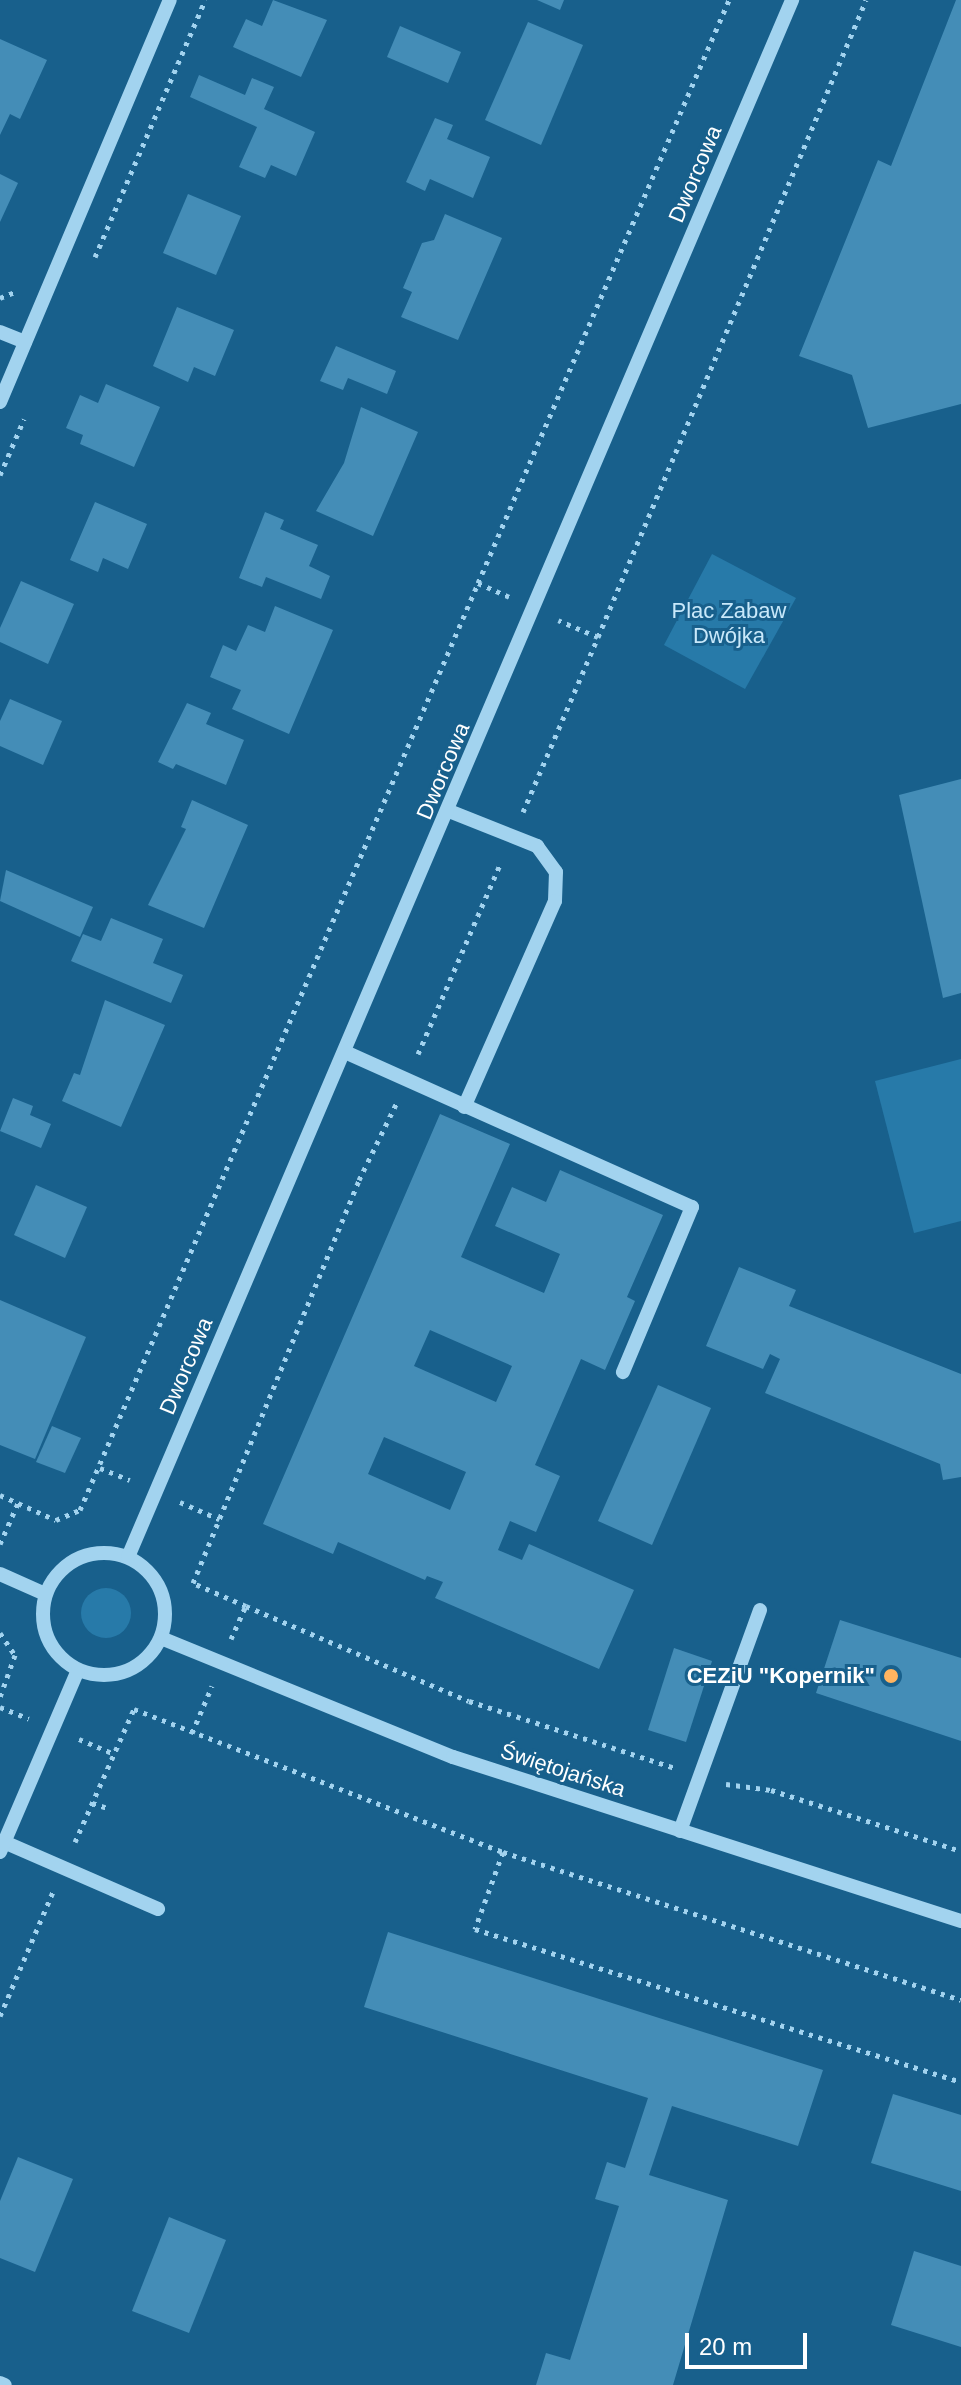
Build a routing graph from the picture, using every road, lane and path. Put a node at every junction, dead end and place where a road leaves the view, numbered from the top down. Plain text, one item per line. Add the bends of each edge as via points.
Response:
1 (170, 0) edge
2 (729, 0) edge
3 (792, 0) edge
4 (866, 0) edge
5 (0, 332) edge
6 (25, 342) junction
7 (0, 402) edge
8 (28, 411) dead end
9 (0, 475) edge
10 (478, 583) dead end
11 (598, 637) dead end
12 (449, 811) junction
13 (345, 1052) junction
14 (464, 1107) junction
15 (152, 1346) dead end
16 (623, 1372) dead end
17 (0, 1495) edge
18 (18, 1503) junction
19 (219, 1519) dead end
20 (0, 1544) edge
21 (128, 1557) junction
22 (0, 1574) edge
23 (45, 1594) junction
24 (246, 1606) junction
25 (760, 1610) dead end
26 (0, 1633) edge
27 (161, 1638) junction
28 (221, 1664) junction
29 (78, 1670) junction
30 (0, 1697) edge
31 (192, 1733) junction
32 (701, 1776) junction
33 (92, 1803) junction
34 (107, 1808) dead end
35 (680, 1831) junction
36 (2, 1847) edge
37 (961, 1851) edge
38 (503, 1852) junction
39 (64, 1868) junction
40 (158, 1909) dead end
41 (961, 1921) edge
42 (961, 2000) edge
43 (0, 2016) edge
44 (961, 2082) edge

1 - 6 street
2 - 10 path
3 - 12 street, Dworcowa
4 - 11 path
5 - 6 street
6 - 7 street
8 - 9 path
12 - 13 street, Dworcowa
12 - 14 street via 537,846 556,872 555,901
13 - 14 street
13 - 21 street, Dworcowa
14 - 16 street via 692,1207
15 - 18 path via 80,1510 56,1520
17 - 18 path
18 - 20 path
19 - 24 path via 193,1583
21 - 23 street via 88,1554 55,1576
21 - 27 street via 151,1575 164,1600
22 - 23 street
23 - 29 street via 42,1612 51,1646
24 - 28 path
24 - 32 path via 469,1701
25 - 32 street
26 - 30 path via 15,1655
27 - 28 street, Świętojańska
27 - 29 street via 135,1667 97,1675
28 - 31 path
28 - 35 street, Świętojańska via 453,1757
29 - 36 street
31 - 33 path via 134,1709
31 - 38 path
32 - 35 street
32 - 37 path via 739,1788 771,1790
33 - 34 path
33 - 39 path
35 - 41 street, Świętojańska
36 - 39 street
38 - 42 path
38 - 44 path via 475,1929
39 - 40 street
39 - 43 path

